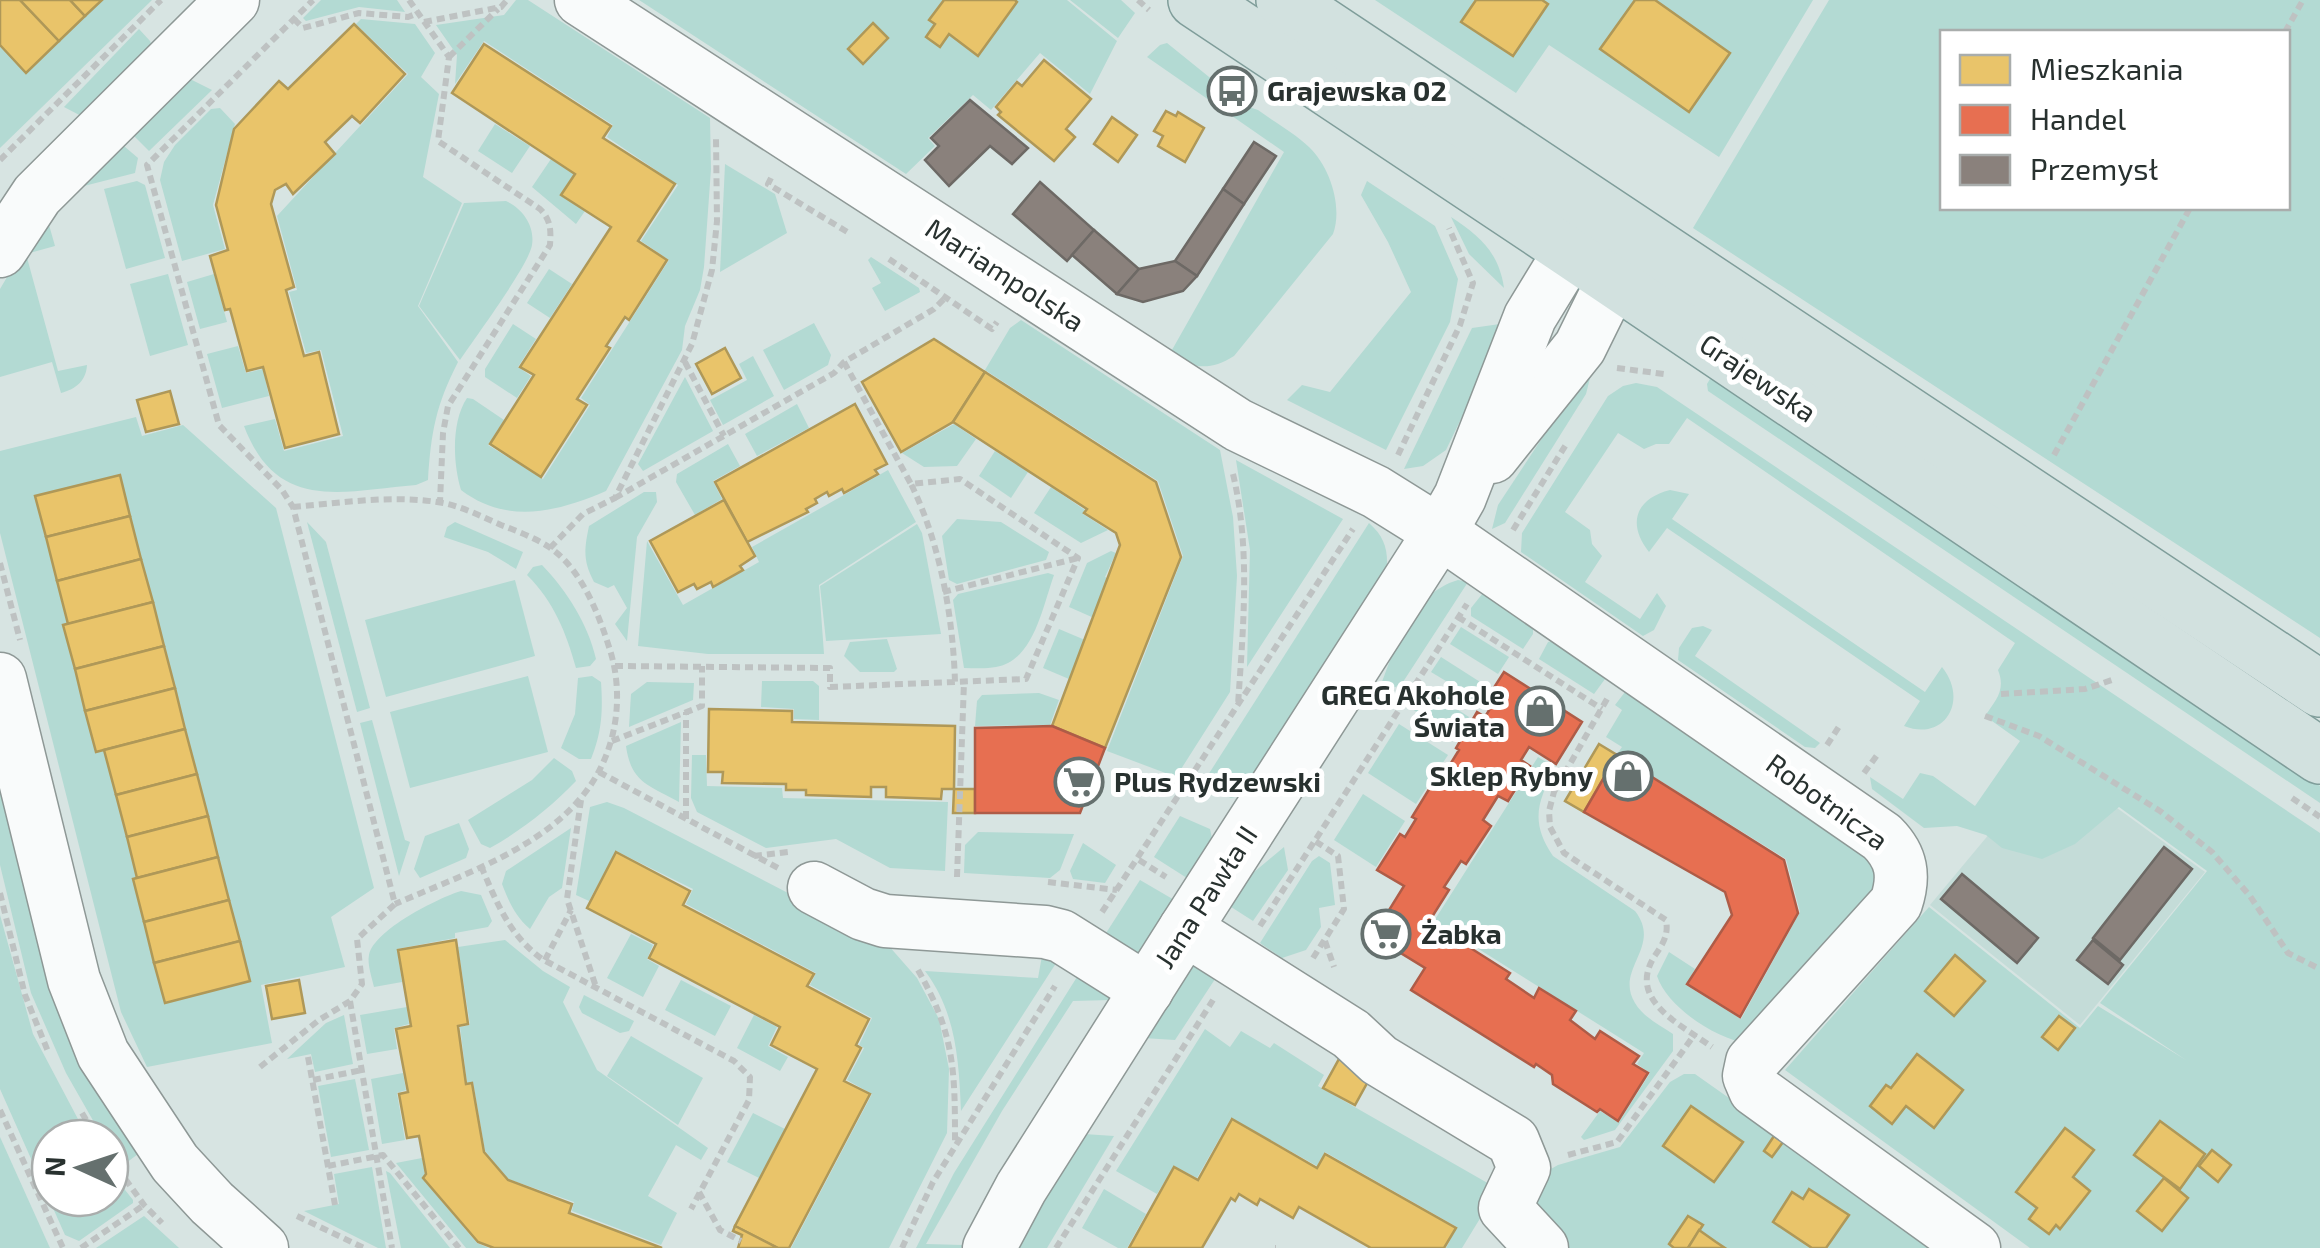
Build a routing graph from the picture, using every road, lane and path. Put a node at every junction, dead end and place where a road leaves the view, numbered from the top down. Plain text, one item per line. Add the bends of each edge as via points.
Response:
1 (161, 0) edge
2 (234, 0) edge
3 (313, 0) edge
4 (409, 0) edge
5 (581, 0) edge
6 (1196, 0) edge
7 (1284, 0) edge
8 (2303, 0) edge
9 (504, 3) edge
10 (418, 13) junction
11 (294, 19) junction
12 (424, 22) junction
13 (2287, 30) edge
14 (449, 57) junction
15 (716, 134) dead end
16 (0, 160) edge
17 (2189, 210) edge
18 (1621, 223) junction
19 (0, 251) edge
20 (1592, 264) junction
21 (1472, 283) dead end
22 (946, 297) dead end
23 (685, 362) junction
24 (844, 362) junction
25 (1574, 432) dead end
26 (724, 436) junction
27 (1231, 465) dead end
28 (911, 484) junction
29 (1376, 492) junction
30 (2030, 495) junction
31 (614, 498) junction
32 (440, 502) junction
33 (293, 507) junction
34 (1450, 514) junction
35 (550, 548) junction
36 (1078, 558) junction
37 (1490, 567) junction
38 (944, 592) junction
39 (1458, 618) junction
40 (1628, 663) junction
41 (615, 666) junction
42 (702, 666) junction
43 (0, 679) edge
44 (2116, 679) dead end
45 (955, 682) junction
46 (964, 682) junction
47 (2320, 689) edge
48 (2001, 694) dead end
49 (1238, 707) junction
50 (1602, 709) junction
51 (686, 712) junction
52 (1985, 716) dead end
53 (612, 740) junction
54 (2320, 756) edge
55 (599, 772) junction
56 (582, 798) junction
57 (686, 818) junction
58 (1314, 841) junction
59 (754, 856) junction
60 (481, 866) junction
61 (809, 869) junction
62 (940, 876) dead end
63 (957, 877) junction
64 (975, 878) dead end
65 (1045, 882) dead end
66 (1117, 890) junction
67 (396, 904) junction
68 (571, 910) junction
69 (878, 920) junction
70 (1184, 929) junction
71 (1080, 946) junction
72 (545, 960) junction
73 (1300, 962) dead end
74 (1238, 963) junction
75 (2320, 969) edge
76 (597, 988) junction
77 (1146, 990) junction
78 (350, 1000) junction
79 (1694, 1034) junction
80 (308, 1057) dead end
81 (260, 1066) dead end
82 (362, 1070) junction
83 (1749, 1076) junction
84 (312, 1080) junction
85 (0, 1110) edge
86 (955, 1146) junction
87 (1593, 1148) dead end
88 (377, 1156) junction
89 (328, 1166) junction
90 (130, 1185) edge
91 (699, 1192) junction
92 (335, 1204) dead end
93 (690, 1209) dead end
94 (130, 1214) edge
95 (124, 1218) edge
96 (274, 1229) edge
97 (740, 1241) dead end
98 (62, 1248) edge
99 (81, 1248) edge
100 (364, 1248) edge
101 (392, 1248) edge
102 (459, 1248) edge
103 (902, 1248) edge
104 (988, 1248) edge
105 (1056, 1248) edge
106 (1542, 1248) edge
107 (1974, 1248) edge

1 - 16 path
2 - 19 street via 37,195
3 - 11 path
4 - 10 path
5 - 29 street, Mariampolska via 1238,425
6 - 20 main road, Grajewska
7 - 18 main road, Grajewska
8 - 13 path
9 - 12 path
9 - 14 path
10 - 11 path via 359,13 303,28
10 - 12 path
11 - 33 path via 147,164 219,425
12 - 14 path
14 - 32 path via 438,140 540,209 552,230 550,245 448,406
15 - 23 path via 712,270
17 - 30 path
18 - 20 street, Jana Pawła II
18 - 30 main road, Grajewska
20 - 34 street, Jana Pawła II via 1530,317
20 - 54 main road, Grajewska
21 - 29 path via 1460,325
22 - 24 path
23 - 26 path
23 - 31 path
24 - 26 path
24 - 28 path
25 - 37 path
26 - 31 path
27 - 49 path via 1245,576
28 - 36 path via 960,480
28 - 38 path via 930,524
29 - 34 street, Mariampolska
29 - 49 path
30 - 47 main road, Grajewska
31 - 35 path via 583,514
32 - 33 path
32 - 35 path
33 - 67 path
34 - 37 street, Robotnicza
34 - 70 street, Jana Pawła II
35 - 41 path via 592,603
36 - 38 path
36 - 46 path via 1026,678
37 - 39 path
37 - 40 street, Robotnicza
38 - 45 path
39 - 50 path
39 - 58 path
40 - 50 path
40 - 83 street, Robotnicza via 1882,837 1901,867 1896,903 1752,1062
41 - 42 path
41 - 53 path
42 - 45 path via 830,668 830,687
42 - 51 path via 702,706
43 - 96 street via 74,980 103,1054 175,1163 212,1203
44 - 48 path via 2085,689
45 - 46 path
46 - 63 path
49 - 66 path
50 - 79 path via 1554,792 1550,826 1564,853 1666,920 1664,942 1646,970 1647,989 1658,1007
51 - 53 path
51 - 57 path
52 - 75 path via 2040,736 2160,810 2212,852 2288,953
53 - 55 path
55 - 56 path
55 - 57 path
56 - 60 path via 554,823
56 - 68 path via 567,899
57 - 59 path
58 - 73 path via 1338,856 1344,909 1315,957
58 - 74 path
59 - 61 path
59 - 61 path
60 - 67 path
60 - 72 path via 508,925
61 - 69 street
62 - 63 path
63 - 64 path
65 - 66 path
66 - 71 path
67 - 78 path via 357,939 362,984
68 - 72 path
68 - 76 path
69 - 71 street via 1045,932
69 - 86 path via 940,1011 954,1065
70 - 74 street
70 - 77 street, Jana Pawła II
71 - 77 street
71 - 86 path
72 - 76 path
74 - 105 path
74 - 106 street via 1513,1141 1524,1168 1505,1208
76 - 91 path via 734,1061 750,1077 748,1100
77 - 104 street, Jana Pawła II
78 - 81 path
78 - 82 path
79 - 83 path
79 - 87 path via 1616,1142
80 - 84 path
82 - 84 path
82 - 88 path
83 - 107 street via 1755,1090
84 - 89 path
85 - 98 path
86 - 103 path
88 - 89 path
88 - 101 path
88 - 102 path via 383,1155
89 - 92 path
90 - 94 path via 144,1204
91 - 93 path
91 - 97 path via 720,1230
95 - 99 path
96 - 100 path

